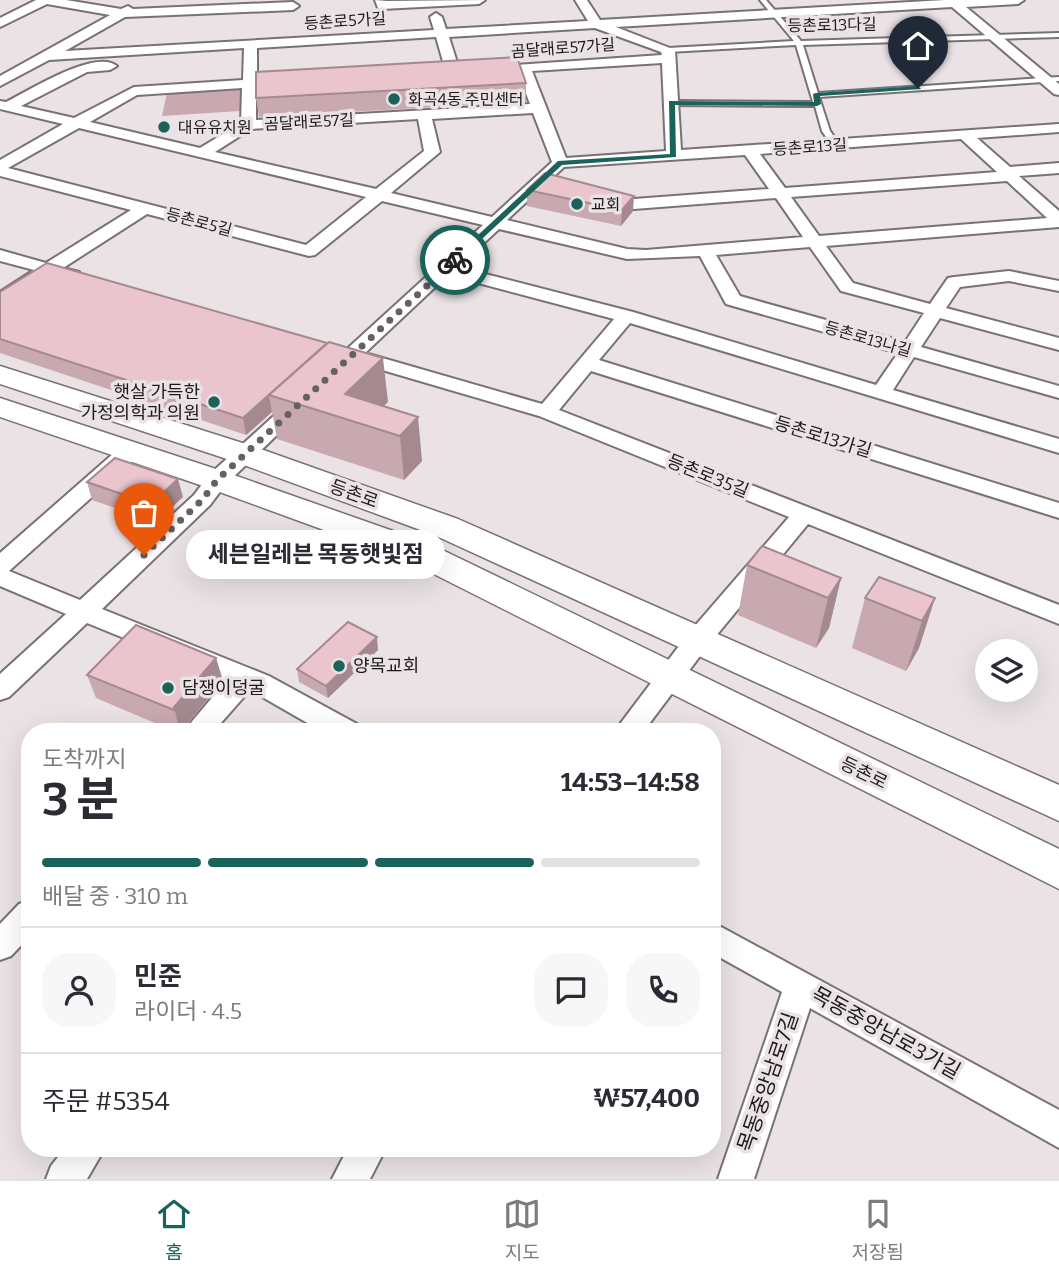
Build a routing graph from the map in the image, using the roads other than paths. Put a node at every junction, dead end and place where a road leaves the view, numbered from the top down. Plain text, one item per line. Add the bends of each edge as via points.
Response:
1 (45, 0) edge
2 (145, 0) edge
3 (381, 0) edge
4 (480, 0) edge
5 (581, 0) edge
6 (763, 0) edge
7 (1018, 0) edge
8 (953, 2) edge
9 (432, 3) junction
10 (122, 13) junction
11 (774, 13) junction
12 (293, 19) edge
13 (0, 23) edge
14 (596, 24) junction
15 (235, 27) junction
16 (183, 29) junction
17 (441, 32) junction
18 (1059, 35) edge
19 (997, 39) junction
20 (799, 43) junction
21 (251, 51) junction
22 (669, 54) junction
23 (45, 56) junction
24 (524, 69) junction
25 (1052, 79) edge
26 (303, 80) edge
27 (0, 82) edge
28 (249, 83) junction
29 (1059, 91) edge
30 (816, 94) junction
31 (672, 103) junction
32 (817, 104) junction
33 (4, 106) edge
34 (538, 108) junction
35 (424, 115) junction
36 (78, 124) junction
37 (248, 125) junction
38 (1059, 128) edge
39 (965, 135) junction
40 (836, 145) junction
41 (750, 151) junction
42 (202, 153) junction
43 (674, 156) junction
44 (560, 163) junction
45 (0, 168) edge
46 (1059, 168) edge
47 (1008, 174) junction
48 (581, 190) edge
49 (781, 193) junction
50 (382, 195) junction
51 (1051, 206) edge
52 (145, 208) junction
53 (1059, 221) edge
54 (496, 222) junction
55 (816, 241) junction
56 (705, 250) junction
57 (0, 255) edge
58 (50, 269) junction
59 (445, 269) junction
60 (89, 280) edge
61 (1059, 286) edge
62 (0, 300) edge
63 (934, 312) junction
64 (625, 316) junction
65 (1059, 344) edge
66 (325, 348) edge
67 (908, 351) junction
68 (351, 355) junction
69 (587, 363) junction
70 (0, 375) edge
71 (1059, 392) edge
72 (881, 393) junction
73 (0, 407) edge
74 (546, 412) junction
75 (1059, 446) edge
76 (130, 451) junction
77 (244, 454) junction
78 (217, 480) junction
79 (1059, 510) edge
80 (804, 514) junction
81 (0, 566) edge
82 (0, 578) edge
83 (85, 610) junction
84 (1059, 615) edge
85 (697, 640) junction
86 (669, 676) junction
87 (246, 677) junction
88 (0, 690) edge
89 (204, 723) edge
90 (330, 723) edge
91 (634, 723) edge
92 (1059, 804) edge
93 (1059, 870) edge
94 (21, 924) edge
95 (721, 941) edge
96 (0, 946) edge
97 (801, 986) junction
98 (1059, 1130) edge
99 (363, 1157) edge
100 (350, 1179) edge
101 (736, 1179) edge

1 - 10 street
1 - 13 street
2 - 10 street
3 - 9 street via 382,5
4 - 9 street
5 - 14 street
6 - 11 lane
7 - 8 street, 등촌로13다길
8 - 11 street, 등촌로13다길
8 - 19 street
9 - 17 street
10 - 16 street
10 - 23 street
11 - 14 street, 등촌로13다길
11 - 20 lane
12 - 15 street
12 - 17 street, 등촌로5가길
12 - 21 street, 등촌로5가길
14 - 17 street, 등촌로5가길
14 - 22 street, 등촌로13다길
15 - 16 street, 등촌로5가길
15 - 16 street
15 - 21 street, 등촌로5가길
16 - 23 street, 등촌로5가길
17 - 24 street, 곰달래로57가길 via 458,71
18 - 19 lane, 등촌로13다길
19 - 20 lane, 등촌로13다길
19 - 25 street
20 - 22 lane, 등촌로13다길
20 - 30 lane
21 - 28 street
21 - 33 street via 84,68
22 - 24 street, 곰달래로57가길
22 - 31 street
23 - 27 street
24 - 34 street
25 - 29 street
25 - 30 lane
26 - 28 street
28 - 36 street via 134,91
28 - 37 street
30 - 32 lane
31 - 32 lane
31 - 43 street
32 - 40 lane
33 - 36 street
34 - 35 street, 곰달래로57길
34 - 44 street
35 - 37 street, 곰달래로57길
35 - 50 street via 432,152
36 - 42 street
36 - 45 street
37 - 42 street, 곰달래로57길
38 - 39 street, 등촌로13길
39 - 40 street, 등촌로13길
39 - 47 street
40 - 41 street, 등촌로13길
41 - 43 street, 등촌로13길
41 - 49 street
42 - 50 street
43 - 44 street, 등촌로13길
44 - 54 street via 548,182
45 - 52 street, 등촌로5길
46 - 47 street
47 - 49 street
47 - 51 street
48 - 49 street via 635,204
49 - 55 street
50 - 52 street, 등촌로5길 via 309,251
50 - 54 street
51 - 53 street
52 - 58 street
53 - 55 street
54 - 56 street via 627,254
54 - 59 street
55 - 56 street
55 - 63 street via 846,287
56 - 67 street, 등촌로13나길 via 733,300
57 - 58 street
58 - 60 street
58 - 62 street
59 - 64 street
59 - 68 street
61 - 63 street via 1009,276 954,282
63 - 65 street
63 - 67 street
64 - 69 street
64 - 72 street
66 - 68 street, 등촌로35길
67 - 71 street, 등촌로13나길
67 - 72 street
68 - 74 street, 등촌로35길
68 - 77 street
69 - 74 street
69 - 79 street, 등촌로13가길
70 - 77 main road, 등촌로
72 - 75 street
73 - 76 main road, 등촌로
74 - 80 street, 등촌로35길
76 - 78 main road, 등촌로
76 - 81 street
77 - 78 street
77 - 85 main road, 등촌로 via 446,527
78 - 83 street via 202,500
78 - 86 main road, 등촌로 via 418,552
80 - 84 street, 등촌로35길
80 - 85 street
82 - 83 street
83 - 87 street
83 - 88 street
85 - 86 street
85 - 92 main road, 등촌로
86 - 91 street
86 - 93 main road, 등촌로
87 - 89 street
87 - 90 street
94 - 96 street
95 - 97 street, 목동중앙남로3가길
97 - 98 street, 목동중앙남로3가길
97 - 101 street, 목동중앙남로7길
99 - 100 street

